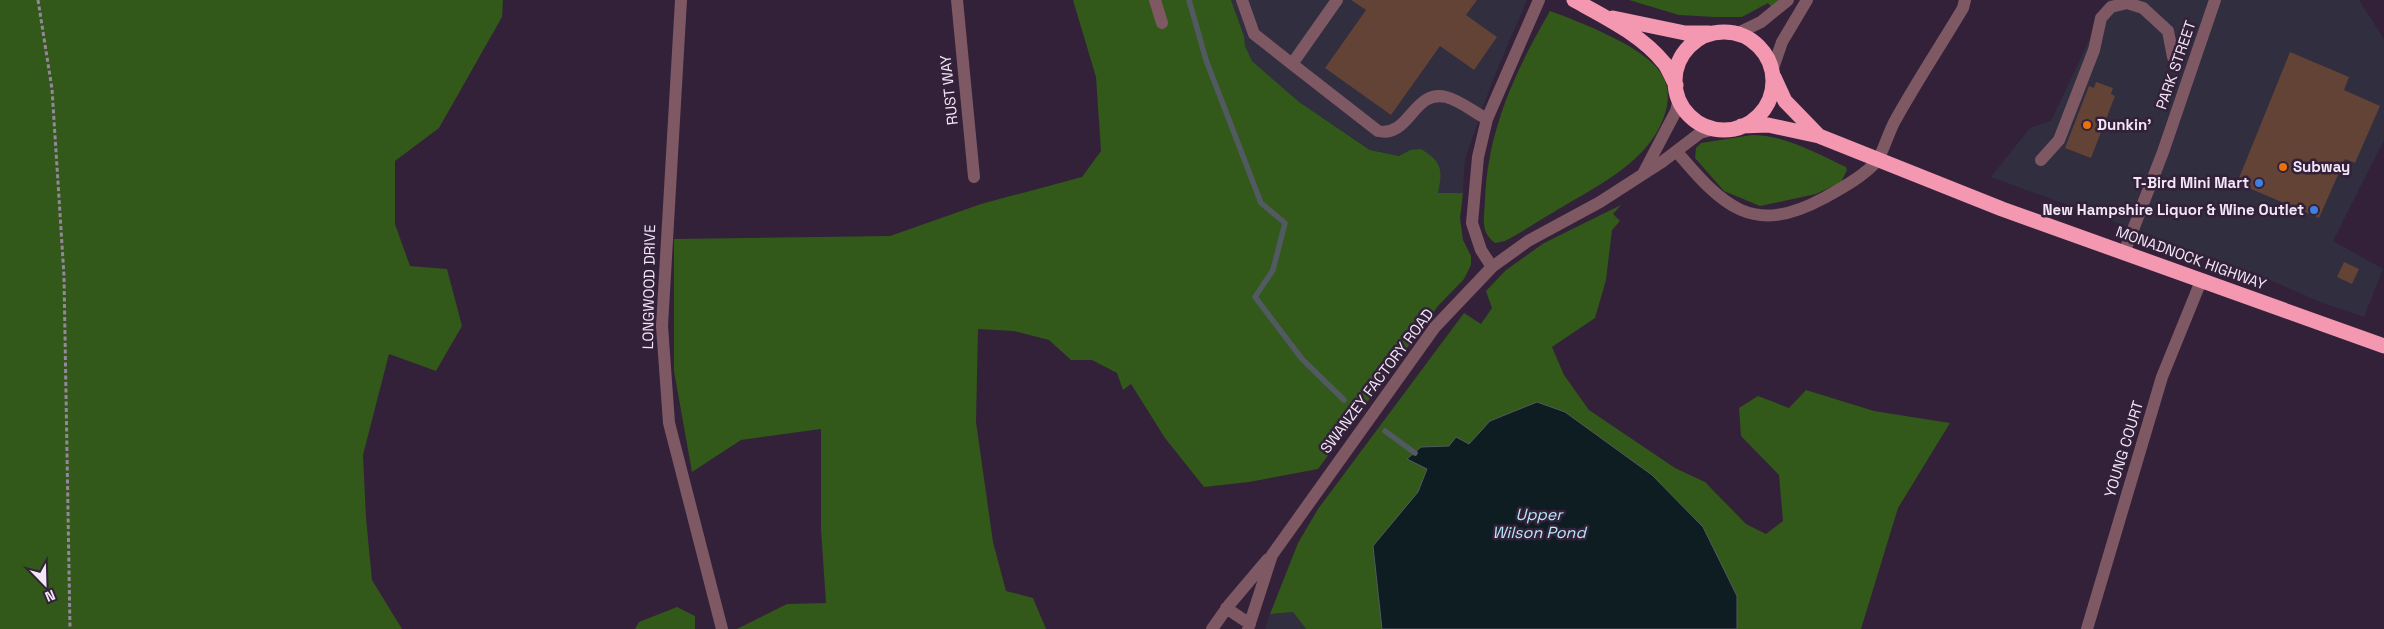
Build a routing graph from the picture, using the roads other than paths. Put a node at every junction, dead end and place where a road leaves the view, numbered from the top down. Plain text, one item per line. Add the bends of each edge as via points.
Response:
1 (681, 0) edge
2 (957, 0) edge
3 (1155, 0) edge
4 (1242, 0) edge
5 (1337, 0) edge
6 (1539, 0) edge
7 (1574, 0) edge
8 (1788, 0) edge
9 (1807, 0) edge
10 (1965, 0) edge
11 (2215, 0) edge
12 (1605, 16) junction
13 (1162, 23) dead end
14 (1713, 33) junction
15 (1736, 34) junction
16 (2173, 57) dead end
17 (1292, 64) junction
18 (1772, 71) junction
19 (1677, 92) junction
20 (1487, 119) junction
21 (1741, 126) junction
22 (1714, 129) junction
23 (1819, 136) junction
24 (1677, 152) junction
25 (1878, 160) junction
26 (2041, 160) dead end
27 (1644, 172) junction
28 (974, 177) dead end
29 (2124, 253) junction
30 (1492, 267) junction
31 (2201, 281) junction
32 (2384, 346) edge
33 (1272, 555) junction
34 (1226, 608) junction
35 (1249, 626) edge
36 (722, 629) edge
37 (1212, 629) edge
38 (2087, 629) edge

1 - 36 street, LONGWOOD DRIVE via 662,326 669,423
2 - 28 street, RUST WAY
3 - 13 street
4 - 17 street via 1254,34
5 - 17 street
6 - 20 street
7 - 12 highway
8 - 15 street via 1761,22
9 - 18 street via 1782,42
10 - 25 street via 1895,120
11 - 29 street, PARK STREET
12 - 14 highway via 1685,33
12 - 19 highway via 1664,64
14 - 15 highway
14 - 19 highway via 1686,49 1678,63
15 - 18 highway via 1757,44 1767,56
16 - 26 street via 2168,31 2143,8 2127,3 2111,7 2101,18 2094,50 2059,140
17 - 20 street via 1378,131 1396,130 1418,104 1437,96 1447,97
18 - 21 highway via 1773,87 1769,100 1753,120
18 - 23 highway, MONADNOCK HIGHWAY via 1785,101
19 - 22 highway via 1691,116
19 - 27 street, SWANZEY FACTORY ROAD via 1676,112
20 - 30 street via 1478,157 1472,223 1480,250
21 - 22 highway via 1728,130
21 - 23 highway, MONADNOCK HIGHWAY via 1768,125
22 - 24 street, SWANZEY FACTORY ROAD via 1700,133
23 - 25 highway, MONADNOCK HIGHWAY
24 - 25 street via 1715,194 1746,213 1760,216 1779,215 1806,207 1844,187
24 - 27 street, SWANZEY FACTORY ROAD
25 - 29 highway, MONADNOCK HIGHWAY
27 - 30 street, SWANZEY FACTORY ROAD via 1600,202 1528,241
29 - 31 highway, MONADNOCK HIGHWAY
30 - 33 street, SWANZEY FACTORY ROAD via 1435,327
31 - 32 highway, MONADNOCK HIGHWAY
31 - 38 street, YOUNG COURT via 2162,377
33 - 34 street
33 - 35 street, SWANZEY FACTORY ROAD
34 - 35 street
34 - 37 street

